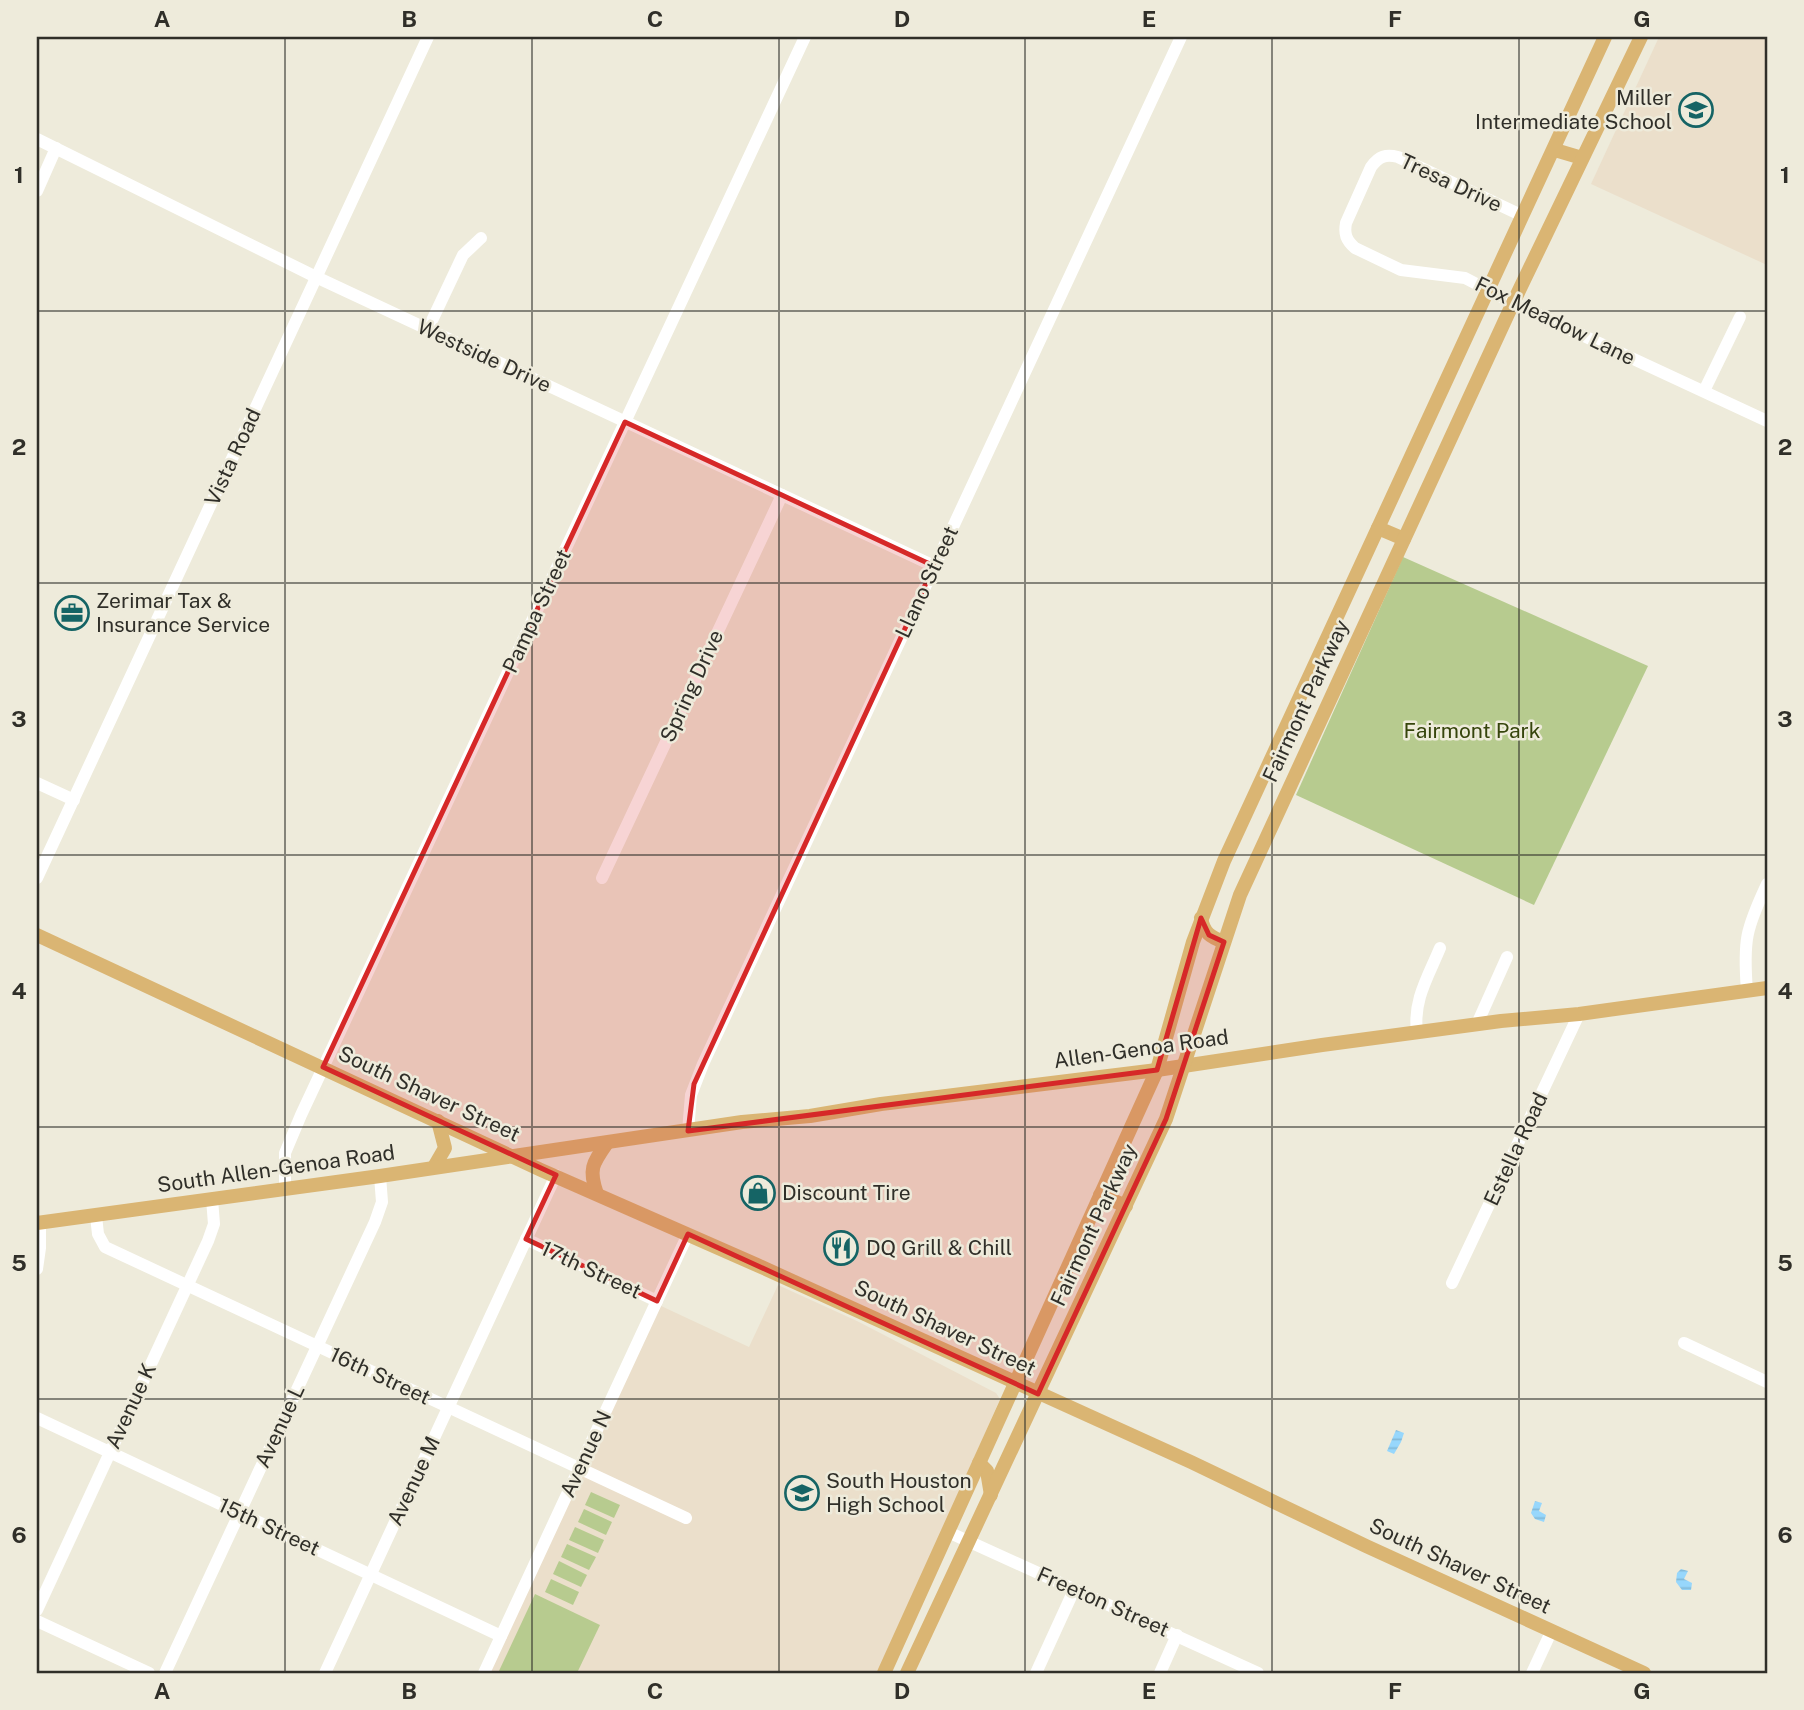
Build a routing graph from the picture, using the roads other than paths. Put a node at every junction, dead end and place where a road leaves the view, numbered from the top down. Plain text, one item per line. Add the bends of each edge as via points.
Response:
1 (428, 37) edge
2 (805, 37) edge
3 (1181, 37) edge
4 (1605, 37) edge
5 (1636, 38) edge
6 (37, 139) edge
7 (56, 148) junction
8 (1555, 150) junction
9 (1582, 158) junction
10 (37, 191) edge
11 (1358, 194) joint
12 (1523, 216) junction
13 (481, 238) dead end
14 (316, 277) junction
15 (1489, 289) junction
16 (1513, 303) junction
17 (1740, 317) dead end
18 (428, 329) junction
19 (1704, 391) junction
20 (1767, 421) edge
21 (625, 422) junction
22 (782, 495) junction
23 (1378, 528) junction
24 (1404, 539) junction
25 (934, 566) junction
26 (1313, 670) junction
27 (1338, 681) junction
28 (37, 783) edge
29 (74, 800) junction
30 (37, 878) edge
31 (602, 878) dead end
32 (1767, 884) edge
33 (1201, 918) junction
34 (37, 935) edge
35 (1224, 942) junction
36 (1440, 948) dead end
37 (1507, 957) dead end
38 (1767, 988) edge
39 (1747, 991) junction
40 (1579, 1014) junction
41 (1477, 1024) junction
42 (1417, 1032) junction
43 (1184, 1065) junction
44 (323, 1067) junction
45 (1157, 1070) junction
46 (438, 1121) junction
47 (688, 1131) junction
48 (607, 1143) junction
49 (517, 1156) junction
50 (434, 1167) junction
51 (556, 1175) junction
52 (380, 1176) junction
53 (285, 1189) junction
54 (597, 1194) junction
55 (1100, 1195) junction
56 (212, 1199) junction
57 (1126, 1206) junction
58 (96, 1216) junction
59 (38, 1223) edge
60 (688, 1234) junction
61 (526, 1239) junction
62 (37, 1269) edge
63 (1452, 1283) dead end
64 (188, 1285) junction
65 (657, 1301) junction
66 (1684, 1343) dead end
67 (317, 1346) junction
68 (1767, 1382) edge
69 (1016, 1384) junction
70 (1038, 1394) junction
71 (448, 1407) junction
72 (37, 1418) edge
73 (110, 1452) junction
74 (979, 1463) junction
75 (580, 1468) junction
76 (991, 1495) junction
77 (240, 1513) junction
78 (686, 1518) dead end
79 (948, 1532) junction
80 (970, 1541) junction
81 (370, 1574) junction
82 (1074, 1590) junction
83 (37, 1610) edge
84 (37, 1621) edge
85 (1552, 1632) junction
86 (1177, 1635) junction
87 (501, 1636) junction
88 (891, 1657) junction
89 (909, 1670) edge
90 (149, 1673) edge
91 (165, 1673) edge
92 (325, 1673) edge
93 (484, 1673) edge
94 (884, 1673) edge
95 (1035, 1673) edge
96 (1160, 1673) edge
97 (1258, 1673) edge
98 (1532, 1673) edge
99 (1644, 1673) edge

1 - 14 street, Vista Road
2 - 21 street, Pampa Street
3 - 25 street, Llano Street
4 - 8 main road, Fairmont Parkway
5 - 9 main road, Fairmont Parkway
6 - 7 street, Westside Drive
7 - 10 street
7 - 14 street, Westside Drive
8 - 9 main road
8 - 12 main road, Fairmont Parkway
9 - 16 main road, Fairmont Parkway
11 - 12 street, Tresa Drive via 1376,161 1393,156
11 - 15 street, Fox Meadow Lane via 1344,231 1355,248 1401,270 1454,275
12 - 15 main road, Fairmont Parkway
13 - 18 street via 463,255
14 - 18 street, Westside Drive
14 - 29 street, Vista Road
15 - 16 street, Fox Meadow Lane
15 - 23 main road, Fairmont Parkway
16 - 19 street, Fox Meadow Lane
16 - 24 main road, Fairmont Parkway
17 - 19 street
18 - 21 street, Westside Drive
19 - 20 street, Fox Meadow Lane
21 - 22 street, Westside Drive
21 - 44 street, Pampa Street
22 - 25 street, Westside Drive
22 - 31 street, Spring Drive
23 - 24 main road
23 - 26 main road, Fairmont Parkway
24 - 27 main road, Fairmont Parkway
25 - 47 street, Llano Street via 703,1064 691,1095
26 - 27 main road
26 - 33 main road, Fairmont Parkway
27 - 35 main road, Fairmont Parkway via 1240,895
28 - 29 street
29 - 30 street, Vista Road
32 - 39 street via 1746,936
33 - 35 main road via 1205,931
33 - 45 main road, Fairmont Parkway
34 - 44 main road, South Shaver Street
35 - 43 main road, Fairmont Parkway
36 - 42 street via 1419,998
37 - 41 street
38 - 39 main road, Allen-Genoa Road
39 - 40 main road, Allen-Genoa Road
40 - 41 main road, Allen-Genoa Road
40 - 63 street, Estella Road
41 - 42 main road, Allen-Genoa Road
42 - 43 main road, Allen-Genoa Road
43 - 45 main road, Allen-Genoa Road
43 - 57 main road, Fairmont Parkway via 1166,1119
44 - 46 main road, South Shaver Street
44 - 53 street, Pampa Street via 285,1153
45 - 47 main road, Allen-Genoa Road
45 - 55 main road, Fairmont Parkway
46 - 49 main road, South Shaver Street
46 - 50 main road via 445,1148
47 - 48 main road, Allen-Genoa Road
48 - 49 main road, Allen-Genoa Road
48 - 54 main road via 592,1168
49 - 50 main road, South Allen-Genoa Road
49 - 51 main road, South Shaver Street
50 - 52 main road, South Allen-Genoa Road
51 - 54 main road, South Shaver Street
51 - 61 street, Avenue M
52 - 53 main road, South Allen-Genoa Road
52 - 67 street, Avenue L via 382,1202 375,1222
53 - 56 main road, South Allen-Genoa Road
54 - 60 main road, South Shaver Street
55 - 57 main road
55 - 69 main road, Fairmont Parkway
56 - 58 main road, South Allen-Genoa Road
56 - 64 street, Avenue K via 214,1224
57 - 70 main road, Fairmont Parkway
58 - 59 main road, South Allen-Genoa Road
58 - 64 street, 16th Street via 98,1234 106,1247
59 - 62 street
60 - 65 street, Avenue N
60 - 69 main road, South Shaver Street
61 - 65 street, 17th Street
61 - 71 street, Avenue M
64 - 67 street, 16th Street
64 - 73 street, Avenue K
65 - 75 street, Avenue N
66 - 68 street
67 - 71 street, 16th Street
67 - 77 street, Avenue L
69 - 70 main road, South Shaver Street
69 - 74 main road, Fairmont Parkway
70 - 76 main road, Fairmont Parkway
70 - 85 main road, South Shaver Street
71 - 75 street, 16th Street
71 - 81 street, Avenue M
72 - 73 street, 15th Street
73 - 77 street, 15th Street
73 - 83 street, Avenue K
74 - 76 main road via 987,1471
74 - 79 main road, Fairmont Parkway
75 - 78 street, 16th Street
75 - 87 street, Avenue N
76 - 80 main road, Fairmont Parkway
77 - 81 street, 15th Street
77 - 91 street, Avenue L
79 - 80 street, Freeton Street
79 - 88 main road, Fairmont Parkway
80 - 82 street, Freeton Street
80 - 89 main road, Fairmont Parkway
81 - 87 street, 15th Street
81 - 92 street, Avenue M
82 - 86 street, Freeton Street
82 - 95 street
84 - 90 street
85 - 98 street
85 - 99 main road, South Shaver Street
86 - 96 street
86 - 97 street, Freeton Street
87 - 93 street, Avenue N
88 - 89 main road
88 - 94 main road, Fairmont Parkway

